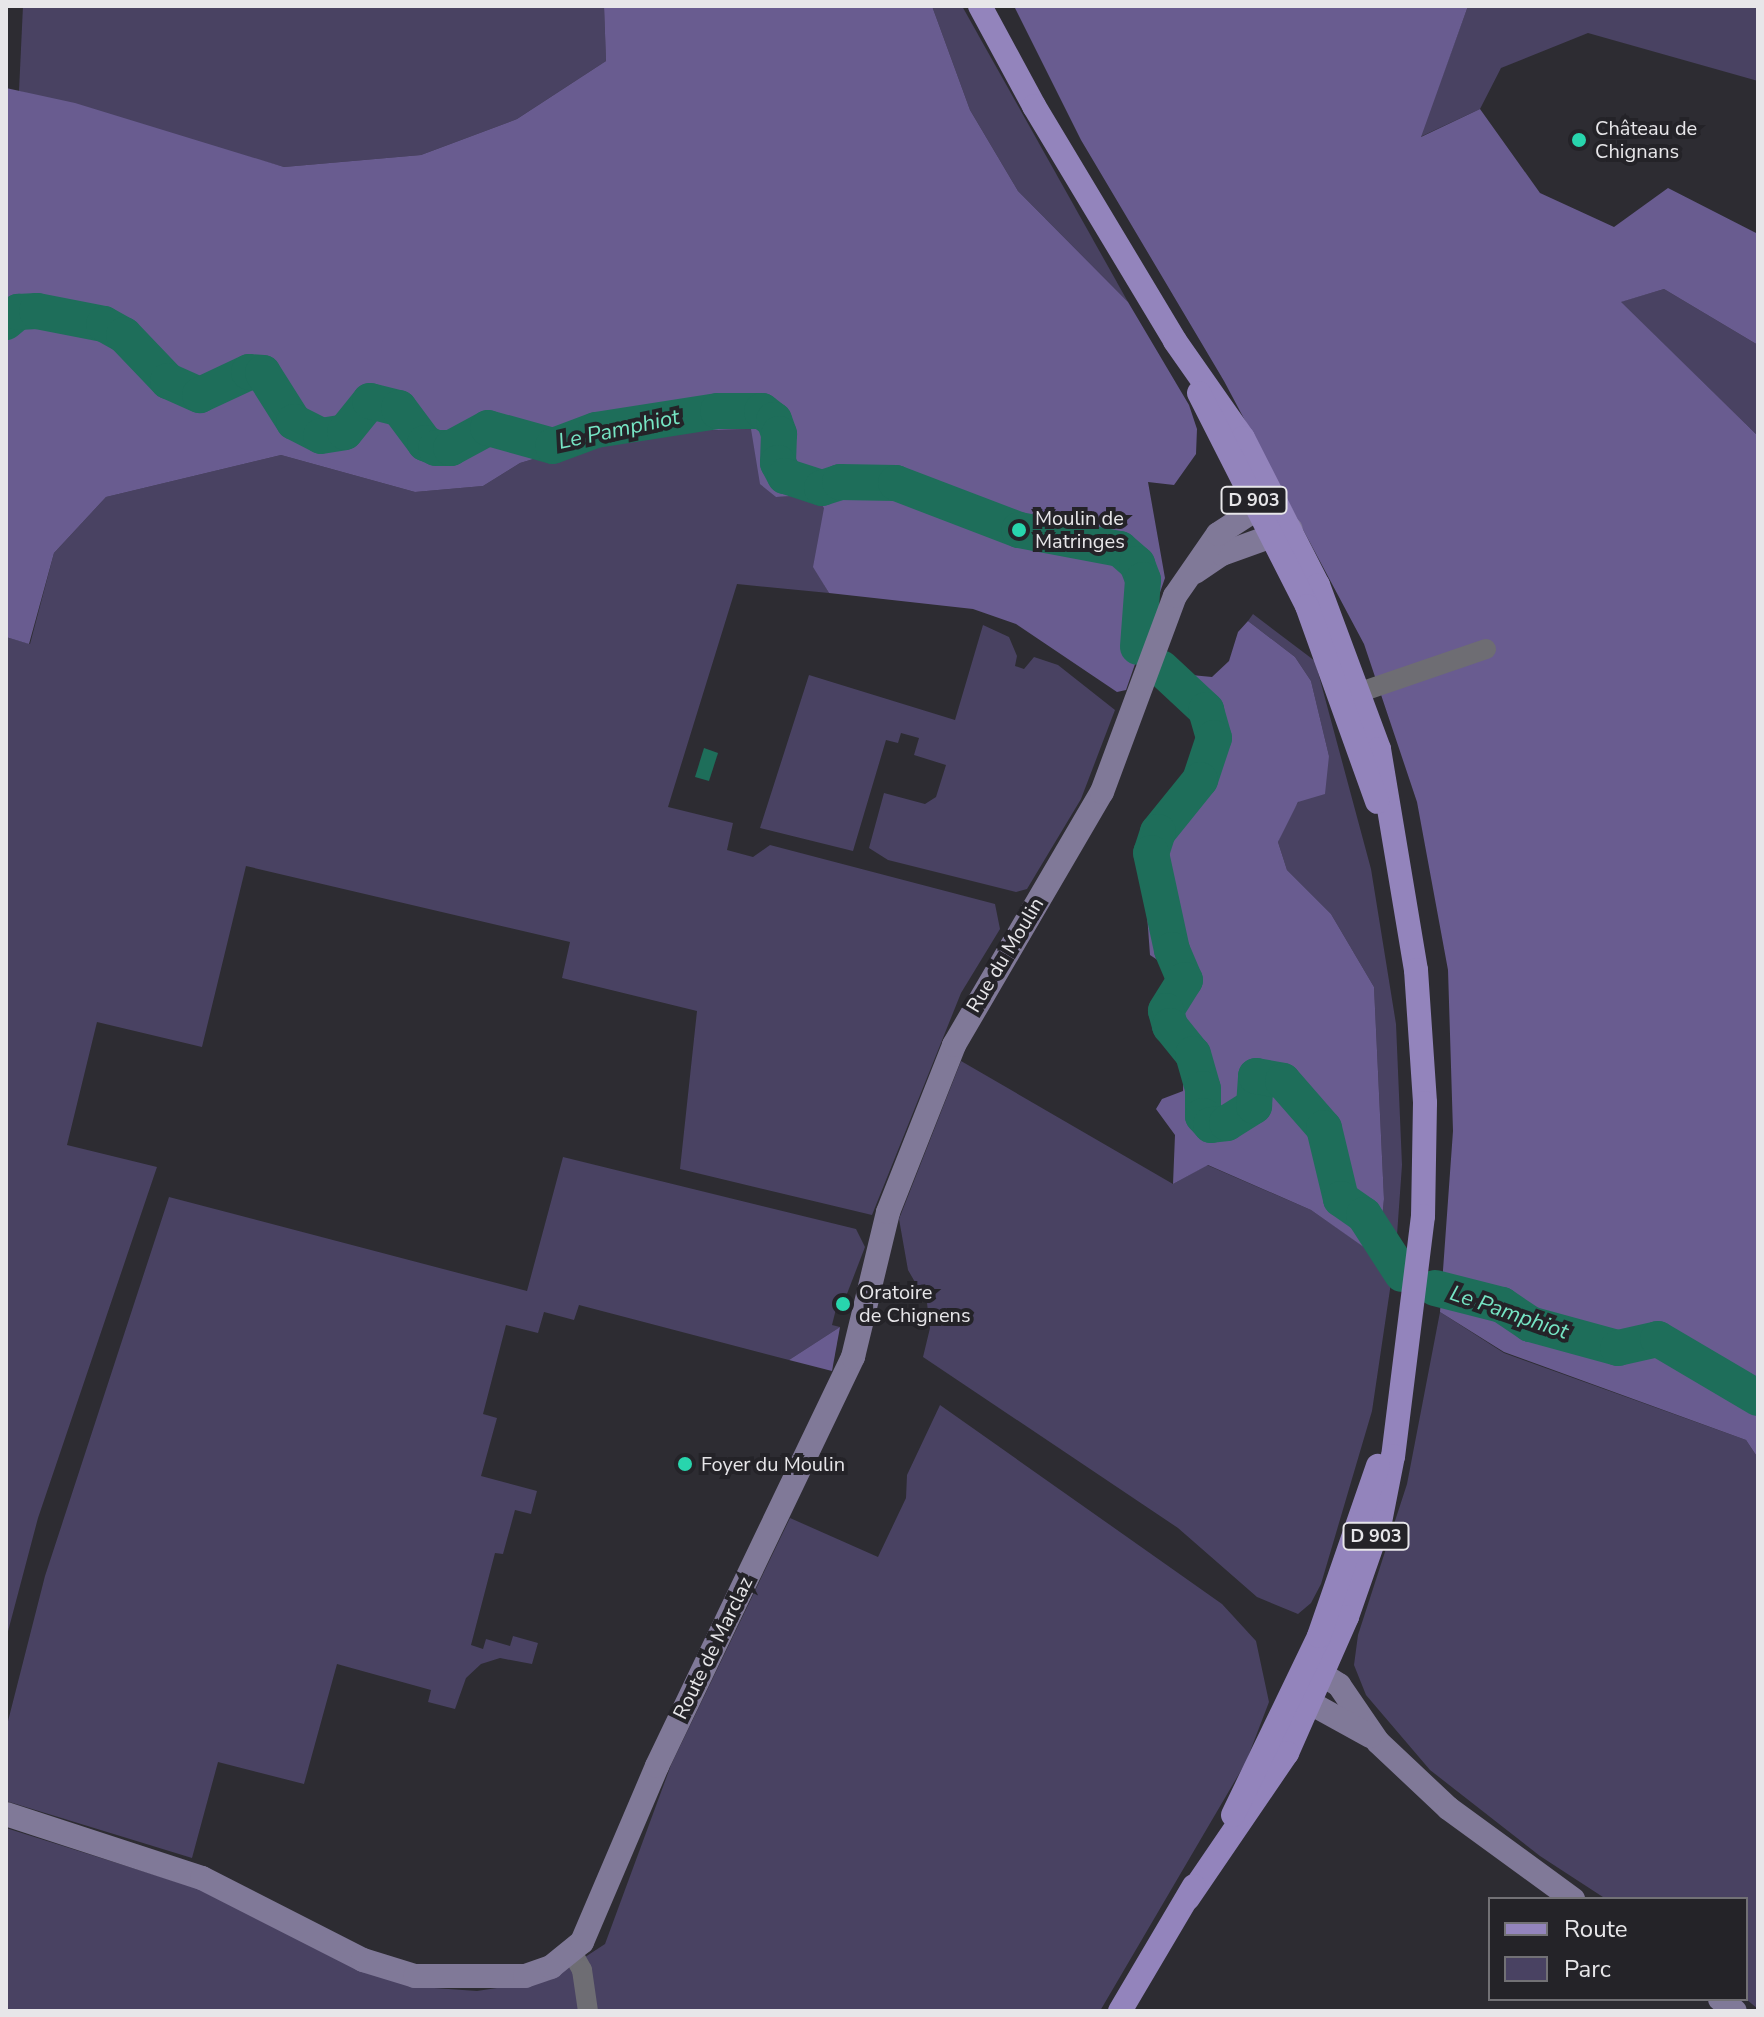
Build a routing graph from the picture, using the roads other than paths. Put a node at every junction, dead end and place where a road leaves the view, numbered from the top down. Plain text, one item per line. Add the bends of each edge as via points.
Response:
1 (980, 6) edge
2 (1267, 502) junction
3 (1282, 533) junction
4 (1186, 578) junction
5 (1486, 649) dead end
6 (1351, 695) junction
7 (857, 1344) joint
8 (1315, 1670) junction
9 (1303, 1698) junction
10 (1378, 1742) junction
11 (6, 1814) edge
12 (1570, 1897) edge
13 (572, 1952) junction
14 (588, 2011) edge
15 (1120, 2011) edge

1 - 2 main road, D 903 via 1175,341 1233,420
2 - 3 main road, D 903
2 - 4 street, Rue du Moulin via 1218,534
3 - 4 street, Rue du Moulin via 1222,554
3 - 6 main road, D 903
4 - 7 street, Rue du Moulin via 1165,616 1102,792 990,978 932,1094 884,1226
5 - 6 street
6 - 8 main road, D 903 via 1383,766 1416,970 1425,1131 1420,1253 1401,1390
7 - 13 street, Route de Marclaz via 657,1766 595,1919
8 - 9 main road, D 903
8 - 10 street via 1348,1695
9 - 10 street
9 - 15 main road, D 903
10 - 12 street via 1465,1822
11 - 13 street, Route de Marclaz via 202,1878 363,1960 415,1976 510,1979 535,1974
13 - 14 street via 582,1970

